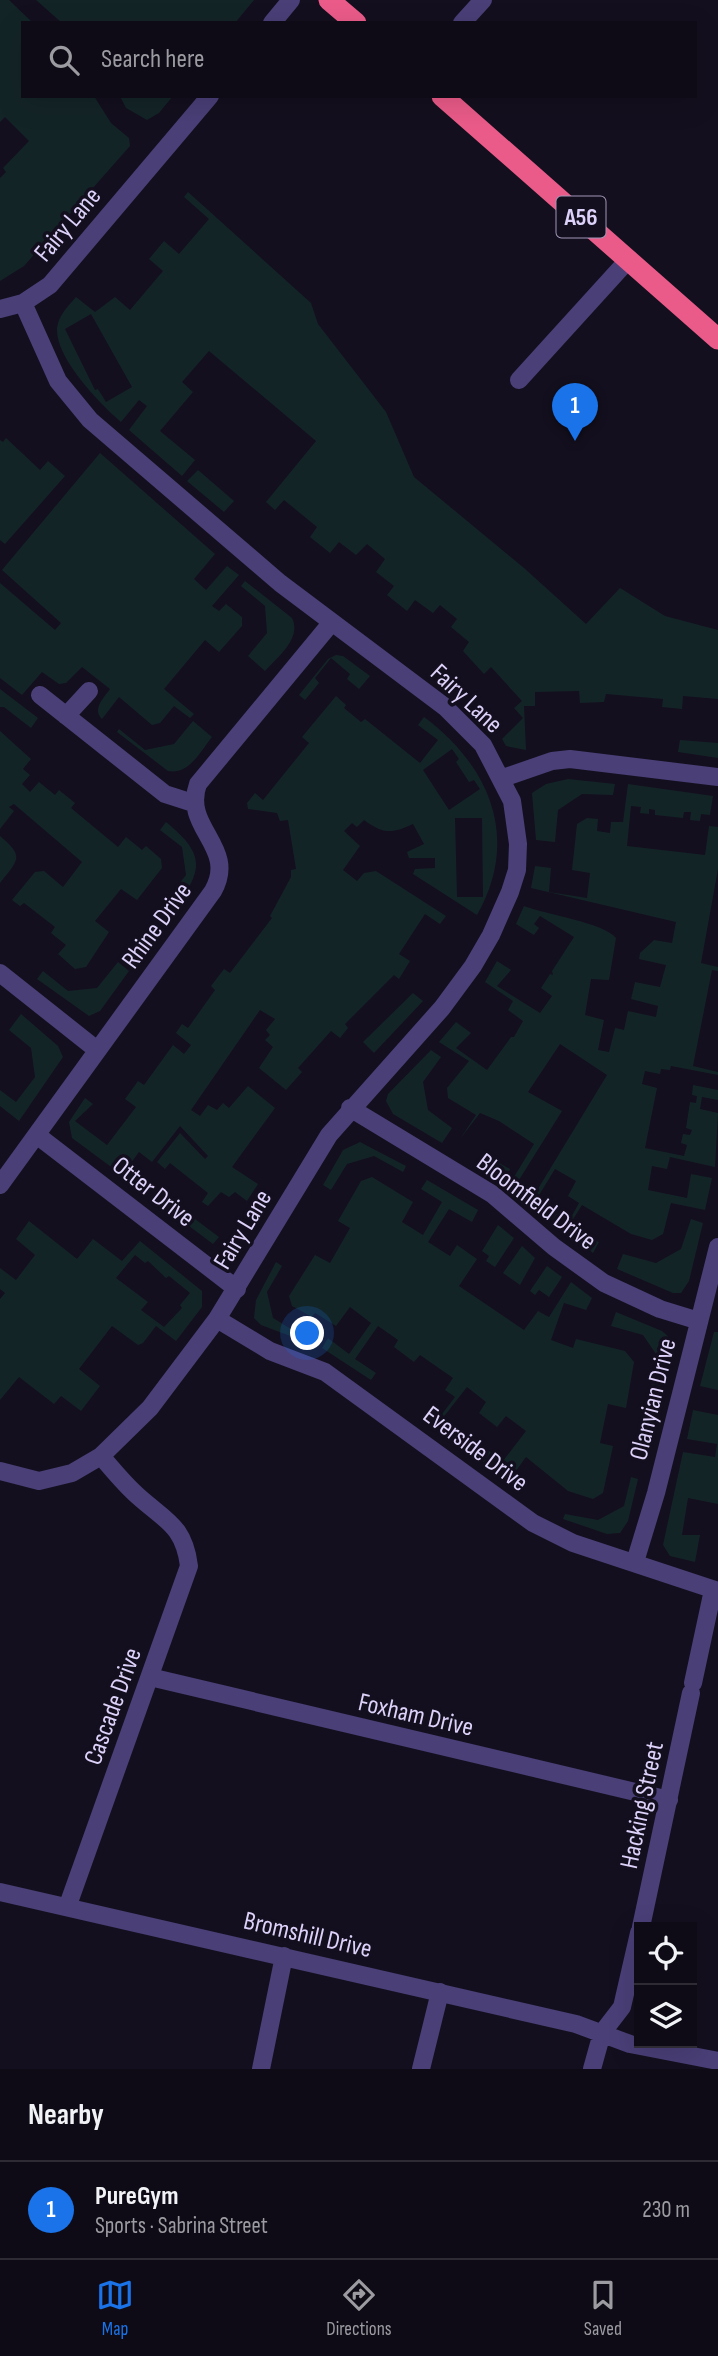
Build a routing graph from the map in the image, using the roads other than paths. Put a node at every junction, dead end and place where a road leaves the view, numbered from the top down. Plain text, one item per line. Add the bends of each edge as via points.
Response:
1 (291, 0) edge
2 (329, 0) edge
3 (483, 0) edge
4 (274, 21) edge
5 (354, 21) edge
6 (464, 21) edge
7 (208, 98) edge
8 (444, 98) edge
9 (628, 259) junction
10 (23, 303) junction
11 (0, 309) edge
12 (718, 339) edge
13 (519, 380) dead end
14 (332, 622) junction
15 (89, 691) dead end
16 (40, 695) dead end
17 (66, 716) junction
18 (718, 777) edge
19 (503, 778) junction
20 (193, 803) junction
21 (0, 973) edge
22 (97, 1050) junction
23 (350, 1108) junction
24 (38, 1136) junction
25 (0, 1185) edge
26 (718, 1247) edge
27 (237, 1289) junction
28 (217, 1319) junction
29 (699, 1321) junction
30 (101, 1456) junction
31 (0, 1471) edge
32 (635, 1562) junction
33 (715, 1590) edge
34 (150, 1677) junction
35 (669, 1800) junction
36 (0, 1892) edge
37 (68, 1905) junction
38 (641, 1922) edge
39 (634, 1955) edge
40 (284, 1956) junction
41 (440, 1992) junction
42 (603, 2033) junction
43 (718, 2061) edge
44 (261, 2069) edge
45 (421, 2069) edge
46 (593, 2069) edge

1 - 4 street
2 - 5 highway
3 - 6 street
7 - 10 street, Fairy Lane via 67,267
8 - 9 highway, A56
9 - 12 highway, A56
9 - 13 street
10 - 11 street
10 - 14 street, Fairy Lane via 58,381 76,406 224,537
14 - 19 street, Fairy Lane via 451,712 483,745
14 - 20 street via 198,784
15 - 17 street
16 - 17 street
17 - 20 street via 165,794
18 - 19 street via 562,759
19 - 23 street, Fairy Lane via 516,820 518,856 510,892 491,935 451,998
20 - 22 street, Rhine Drive via 217,855 216,886
21 - 22 street
22 - 24 street, Rhine Drive
23 - 27 street, Fairy Lane via 329,1135
23 - 29 street, Bloomfield Drive via 492,1194 604,1283 660,1310
24 - 25 street, Rhine Drive
24 - 27 street, Otter Drive
26 - 29 street, Olanyian Drive
27 - 28 street, Fairy Lane
28 - 30 street, Fairy Lane via 150,1408
28 - 32 street, Everside Drive via 271,1351 325,1372 533,1523 573,1543
29 - 32 street, Olanyian Drive
30 - 31 street, Fairy Lane via 55,1479 21,1478
30 - 34 street, Cascade Drive via 125,1485 174,1526 188,1552 190,1566
32 - 33 street, Everside Drive
33 - 35 street, Hacking Street
34 - 35 street, Foxham Drive
34 - 37 street, Cascade Drive
35 - 38 street, Hacking Street
36 - 37 street, Bromshill Drive
37 - 40 street, Bromshill Drive
39 - 42 street via 622,2007
40 - 41 street, Bromshill Drive
40 - 44 street
41 - 42 street, Bromshill Drive
41 - 45 street
42 - 43 street, Bromshill Drive via 630,2044
42 - 46 street

